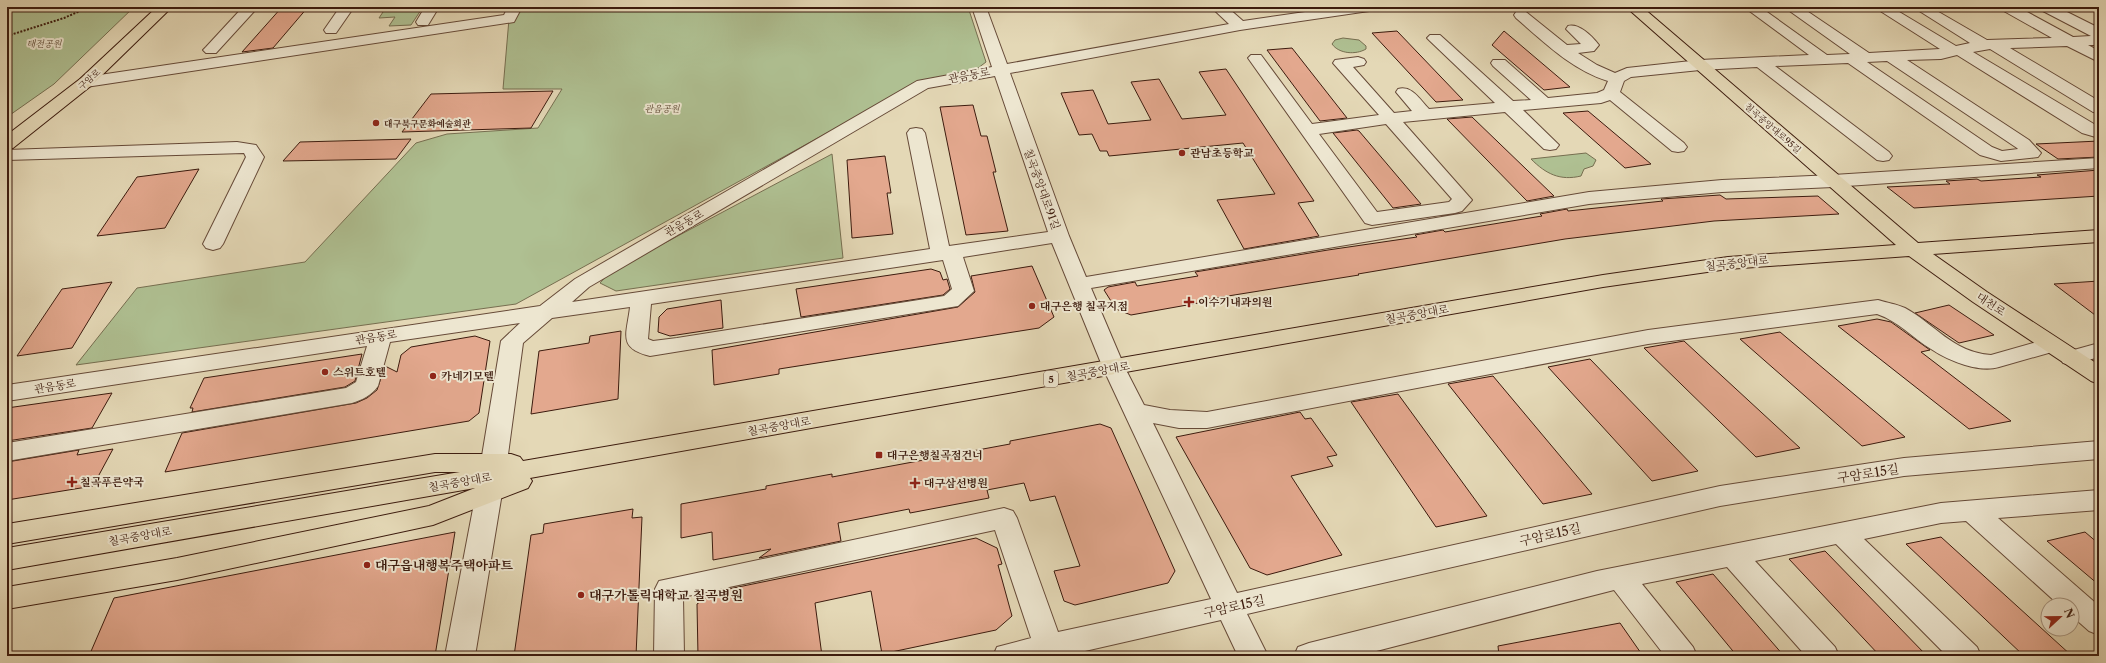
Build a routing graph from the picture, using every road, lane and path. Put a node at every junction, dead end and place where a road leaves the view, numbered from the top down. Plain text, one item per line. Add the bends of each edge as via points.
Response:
1 (22, 7) edge
2 (89, 7) edge
3 (166, 7) edge
4 (251, 7) edge
5 (347, 7) edge
6 (351, 7) edge
7 (432, 7) edge
8 (515, 7) edge
9 (979, 7) edge
10 (1218, 7) edge
11 (1369, 7) edge
12 (1633, 7) edge
13 (1751, 7) edge
14 (1791, 7) edge
15 (1881, 7) edge
16 (1920, 7) edge
17 (2007, 7) edge
18 (2046, 7) edge
19 (1347, 8) edge
20 (7, 10) edge
21 (1521, 15) dead end
22 (423, 22) dead end
23 (1240, 26) junction
24 (1573, 29) dead end
25 (331, 30) dead end
26 (2099, 34) edge
27 (7, 36) edge
28 (1435, 38) dead end
29 (2099, 40) edge
30 (2070, 41) junction
31 (1988, 45) junction
32 (211, 50) dead end
33 (1565, 50) junction
34 (1956, 51) junction
35 (1890, 56) junction
36 (2099, 57) edge
37 (1256, 58) dead end
38 (1858, 58) junction
39 (1825, 60) junction
40 (1358, 62) dead end
41 (1761, 62) junction
42 (1499, 63) dead end
43 (1700, 65) junction
44 (1000, 69) junction
45 (86, 82) junction
46 (1614, 86) junction
47 (1404, 92) dead end
48 (1544, 103) junction
49 (1510, 107) junction
50 (2099, 108) edge
51 (1425, 115) junction
52 (1390, 118) junction
53 (1308, 130) junction
54 (2099, 133) edge
55 (916, 134) dead end
56 (7, 144) edge
57 (1550, 145) dead end
58 (1678, 147) dead end
59 (7, 155) edge
60 (1883, 156) dead end
61 (2099, 163) edge
62 (1833, 181) junction
63 (1059, 236) junction
64 (2099, 236) edge
65 (213, 244) dead end
66 (1913, 249) junction
67 (946, 253) junction
68 (1079, 284) junction
69 (641, 299) junction
70 (546, 312) junction
71 (381, 336) junction
72 (2051, 345) junction
73 (2099, 350) edge
74 (2071, 358) junction
75 (1114, 368) junction
76 (2099, 376) edge
77 (7, 393) edge
78 (1134, 410) junction
79 (2099, 450) edge
80 (7, 452) edge
81 (494, 462) junction
82 (561, 464) junction
83 (489, 493) junction
84 (2095, 504) edge
85 (1972, 511) junction
86 (1841, 533) junction
87 (7, 534) edge
88 (1733, 555) junction
89 (7, 559) edge
90 (1620, 577) junction
91 (7, 598) edge
92 (1230, 607) junction
93 (2099, 622) edge
94 (1049, 647) junction
95 (460, 656) edge
96 (669, 656) edge
97 (1008, 656) edge
98 (1253, 656) edge
99 (1309, 656) edge
100 (1682, 656) edge
101 (1824, 656) edge
102 (1966, 656) edge

1 - 20 path
2 - 27 path
3 - 45 main road, 구암로
4 - 32 street
5 - 6 street
5 - 25 street
7 - 22 street
8 - 45 street via 509,19
9 - 44 street, 칠곡중앙대로91길
10 - 23 street
11 - 19 street, 관음동로
12 - 43 main road, 칠곡중앙대로95길
13 - 39 street
14 - 38 street
15 - 34 street
16 - 31 street
17 - 30 street
18 - 26 street
19 - 23 street, 관음동로
21 - 33 street
23 - 44 street, 관음동로
24 - 33 street via 1591,46
28 - 49 street
29 - 30 street
30 - 31 street
30 - 36 street
31 - 34 street
31 - 50 street
33 - 46 street
34 - 35 street
34 - 54 street via 2088,129
35 - 38 street
35 - 38 street via 2023,144 2032,153 2001,156 1986,151
37 - 53 street
38 - 39 street
39 - 41 street
40 - 52 street via 1341,63
41 - 43 street
41 - 60 street
42 - 48 street
43 - 46 street via 1627,73
43 - 62 main road, 칠곡중앙대로95길
44 - 63 street, 칠곡중앙대로91길
44 - 70 street, 관음동로 via 923,84 582,283
45 - 56 main road, 구암로
46 - 48 street via 1601,98
46 - 58 street
47 - 51 street
48 - 49 street
49 - 51 street
49 - 57 street
51 - 52 street
52 - 53 street
52 - 53 street via 1463,200 1455,207 1372,219
55 - 67 street
59 - 65 street via 237,147 250,149 255,157
61 - 62 street
62 - 66 main road, 칠곡중앙대로95길
62 - 68 street via 1722,186 1589,198
63 - 67 street
63 - 68 street, 칠곡중앙대로91길
64 - 66 main road, 칠곡중앙대로 / 5
66 - 72 main road, 대천로
66 - 75 main road, 칠곡중앙대로 / 5 via 1728,263 1603,281
67 - 69 street
67 - 69 street via 963,291 950,301 677,345 650,349 637,342
68 - 75 street, 칠곡중앙대로91길
69 - 70 street
70 - 71 street, 관음동로
70 - 81 street via 512,341
71 - 77 street, 관음동로
71 - 80 street via 366,386 352,395
72 - 74 main road, 대천로
72 - 78 street via 1991,362 1976,361 1940,345 1897,313 1878,307 1648,336 1208,420 1187,421
73 - 74 street
74 - 76 main road, 대천로
75 - 78 street, 칠곡중앙대로91길
75 - 82 main road, 칠곡중앙대로 / 5
78 - 92 street, 칠곡중앙대로91길
79 - 92 street, 구암로15길 via 1904,467 1720,496
81 - 82 main road
81 - 87 main road via 435,463
82 - 83 main road
82 - 89 main road, 칠곡중앙대로 / 5
83 - 91 main road via 425,517 177,569
83 - 95 street
84 - 85 street
85 - 86 street via 1941,514
85 - 93 street
86 - 88 street
86 - 102 street
88 - 90 street
88 - 101 street
90 - 99 street
90 - 100 street
92 - 94 street, 구암로15길
92 - 98 street, 칠곡중앙대로91길
94 - 96 street via 1004,518 669,589
94 - 97 street, 구암로15길

